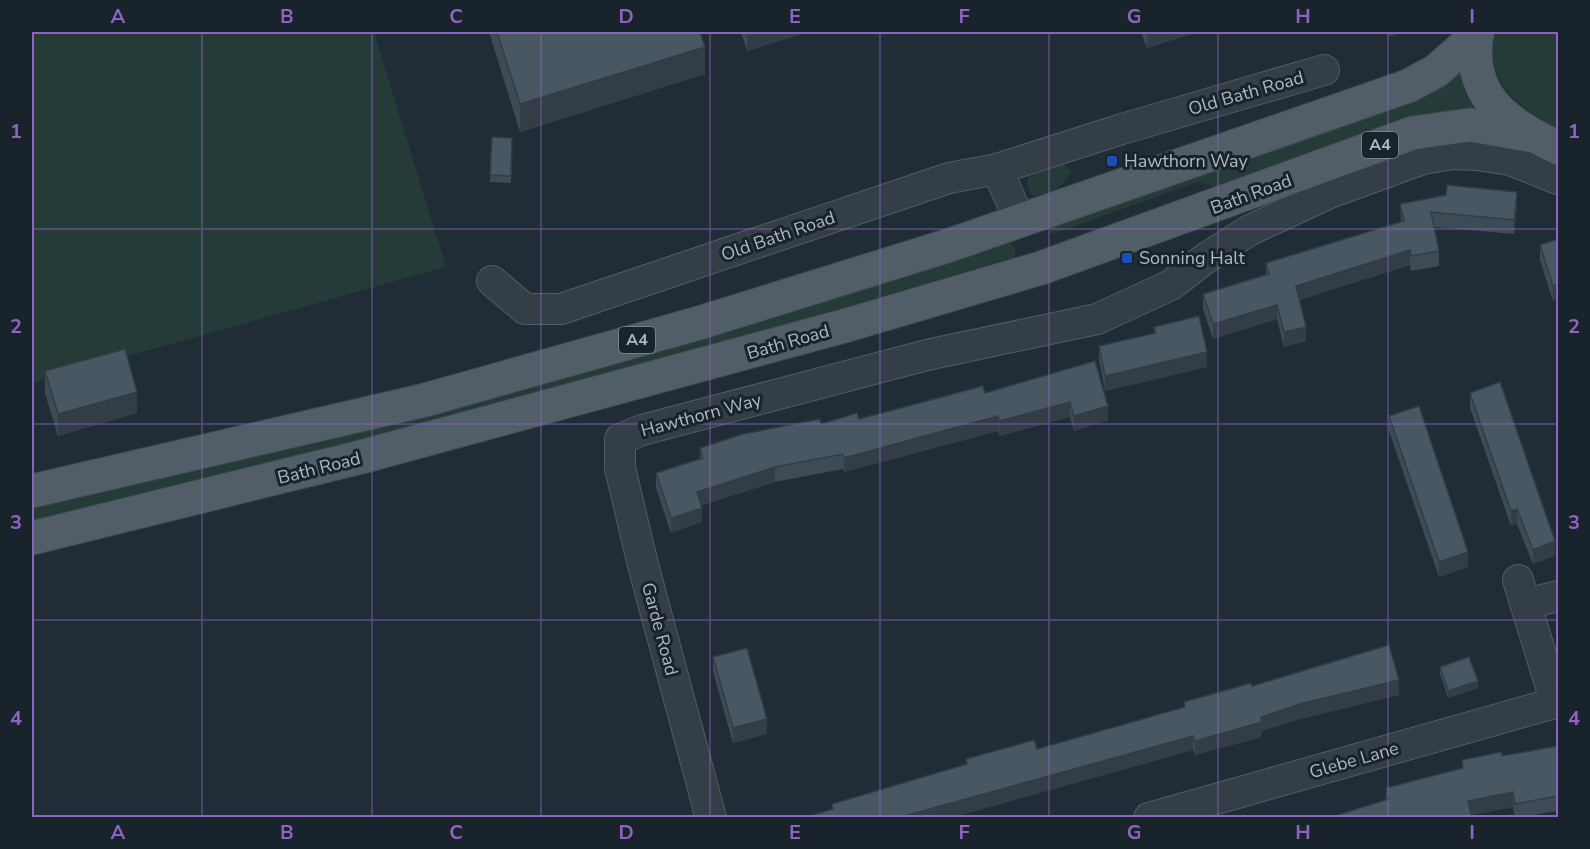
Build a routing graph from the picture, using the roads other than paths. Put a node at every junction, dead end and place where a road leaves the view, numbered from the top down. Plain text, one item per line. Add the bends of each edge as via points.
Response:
1 (1477, 33) edge
2 (1324, 70) dead end
3 (1546, 142) edge
4 (997, 169) junction
5 (1558, 179) edge
6 (1020, 221) junction
7 (1041, 268) junction
8 (492, 280) dead end
9 (620, 439) joint
10 (32, 491) edge
11 (32, 538) edge
12 (1558, 596) edge
13 (1557, 702) edge
14 (711, 818) edge
15 (1149, 818) edge

1 - 3 main road via 1476,64 1483,89 1499,113
1 - 6 main road, A4 via 1436,71 1408,86
2 - 4 street, Old Bath Road
3 - 7 main road, Bath Road / A4 via 1470,125 1413,133
4 - 6 street
4 - 8 street, Old Bath Road via 949,178 561,309 525,309
5 - 9 street, Hawthorn Way via 1510,160 1477,155 1423,159 1330,193 1250,230 1171,285 1097,319 927,355
6 - 7 main road
6 - 10 main road, A4 via 699,323 425,400
7 - 11 main road, Bath Road / A4 via 418,442
9 - 14 street, Garde Road via 620,468 639,549
12 - 13 street via 1522,592
13 - 15 street, Glebe Lane

